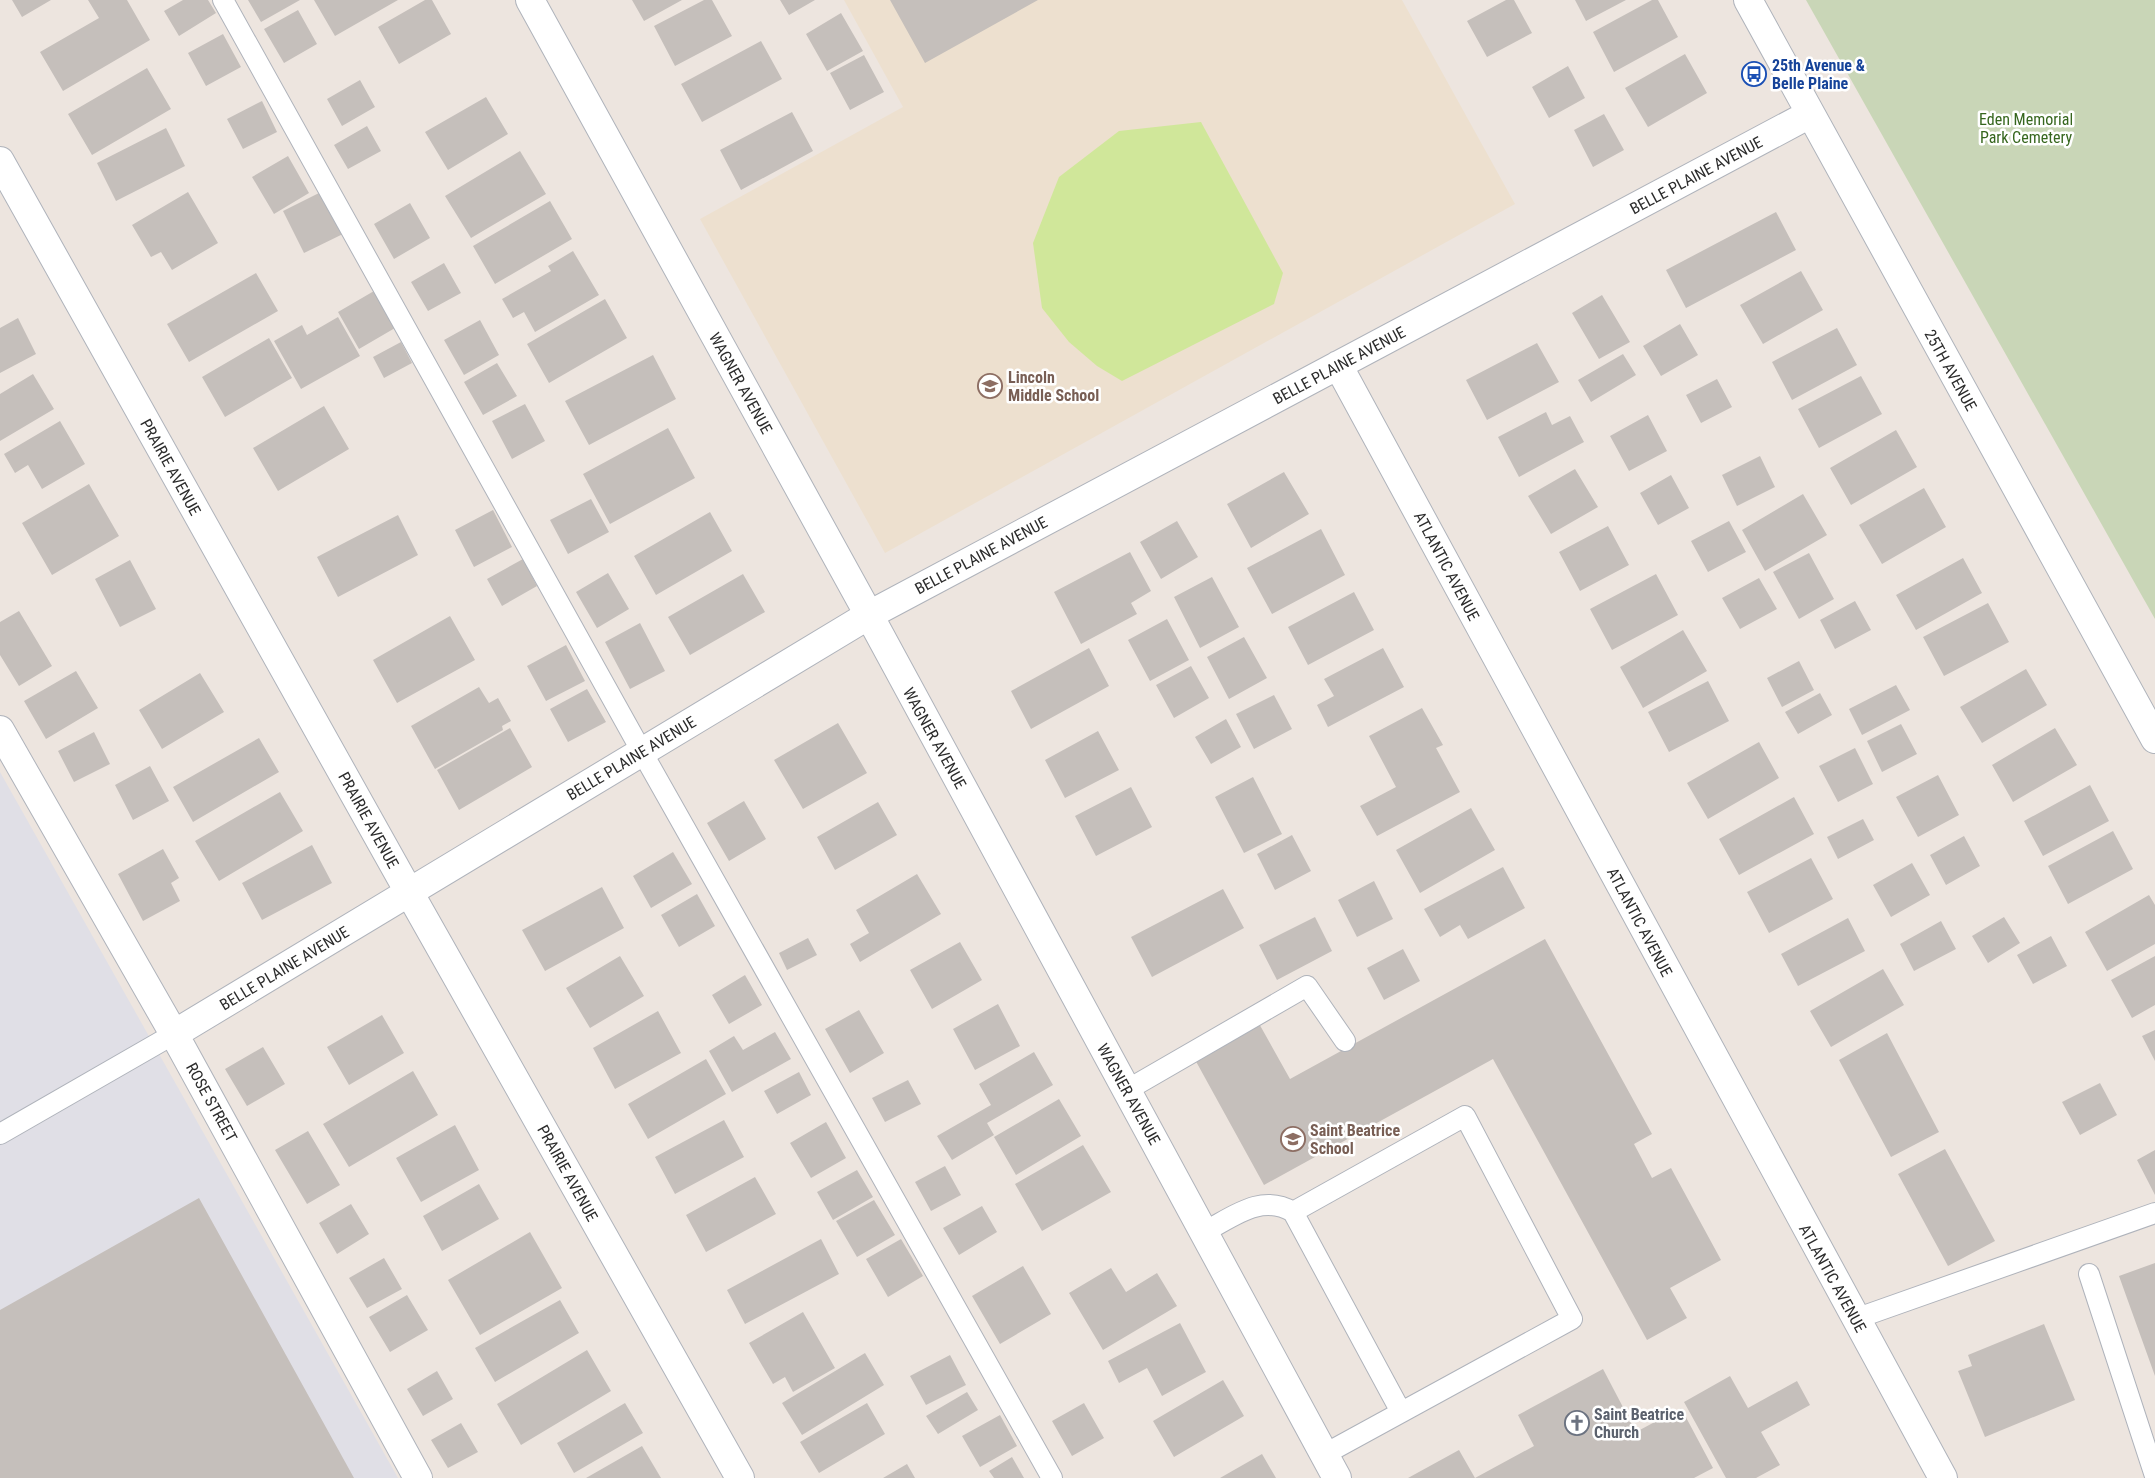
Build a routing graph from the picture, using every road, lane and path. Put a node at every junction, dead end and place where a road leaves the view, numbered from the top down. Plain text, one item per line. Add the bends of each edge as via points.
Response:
1 (224, 0) edge
2 (530, 0) edge
3 (1748, 0) edge
4 (1810, 114) junction
5 (0, 161) edge
6 (1338, 365) junction
7 (869, 615) junction
8 (0, 730) edge
9 (2155, 739) edge
10 (642, 752) junction
11 (409, 892) junction
12 (174, 1034) junction
13 (1345, 1041) dead end
14 (1127, 1090) junction
15 (0, 1134) edge
16 (1293, 1212) junction
17 (2155, 1214) edge
18 (1204, 1232) junction
19 (2089, 1274) dead end
20 (1855, 1319) junction
21 (1401, 1412) junction
22 (1324, 1454) junction
23 (2155, 1476) edge
24 (418, 1478) edge
25 (740, 1478) edge
26 (1052, 1478) edge
27 (1337, 1478) edge
28 (1943, 1478) edge

1 - 10 lane
2 - 7 street, WAGNER AVENUE
3 - 4 street, 25TH AVENUE
4 - 6 street, BELLE PLAINE AVENUE
4 - 9 street, 25TH AVENUE
5 - 11 street, PRAIRIE AVENUE
6 - 7 street, BELLE PLAINE AVENUE
6 - 20 street, ATLANTIC AVENUE
7 - 10 street, BELLE PLAINE AVENUE
7 - 14 street, WAGNER AVENUE
8 - 12 street, ROSE STREET
10 - 11 street, BELLE PLAINE AVENUE
10 - 26 lane
11 - 12 street, BELLE PLAINE AVENUE
11 - 25 street, PRAIRIE AVENUE
12 - 15 lane
12 - 24 street, ROSE STREET
13 - 14 lane via 1307,986
14 - 18 street, WAGNER AVENUE
16 - 18 lane via 1281,1205 1250,1207
16 - 21 lane
16 - 21 lane via 1465,1116 1572,1318
17 - 20 lane
18 - 22 street, WAGNER AVENUE
19 - 23 lane
20 - 28 street, ATLANTIC AVENUE
21 - 22 lane
22 - 27 street, WAGNER AVENUE

